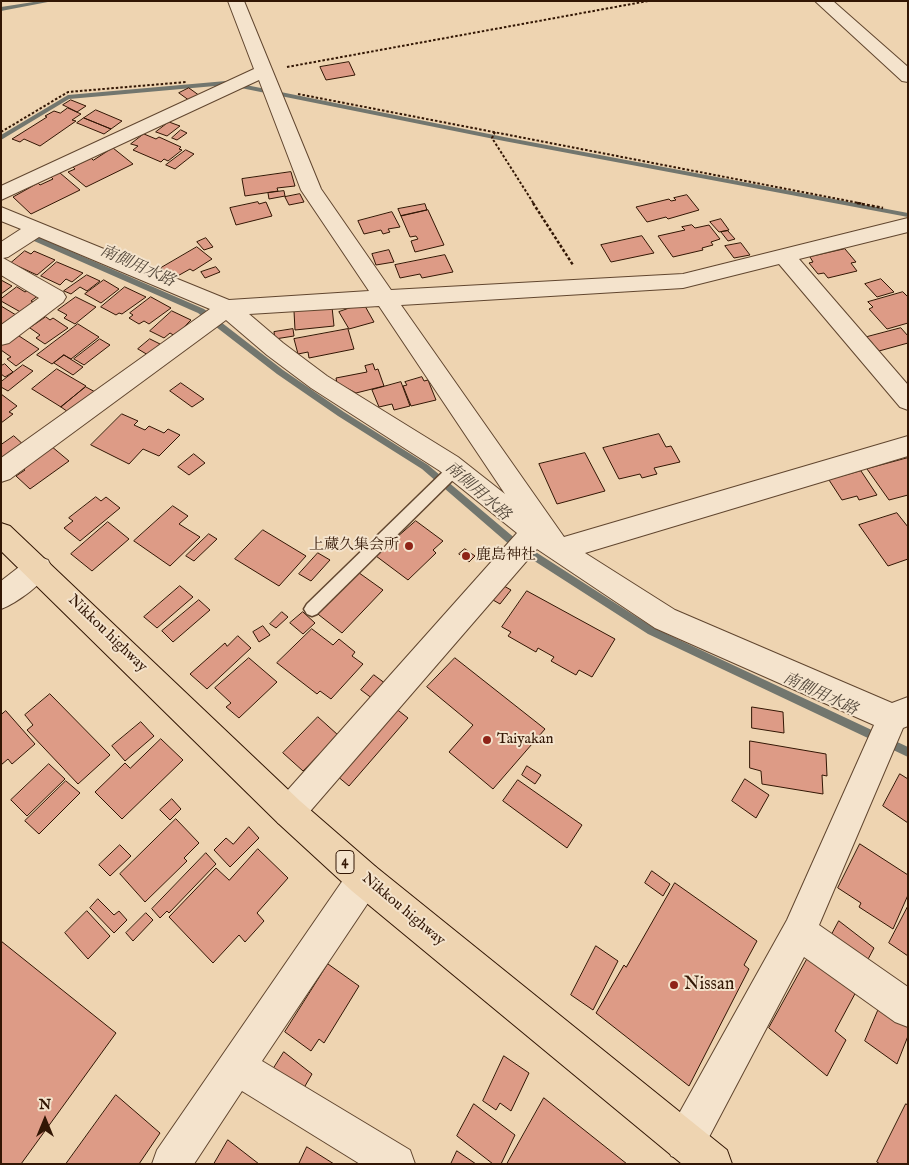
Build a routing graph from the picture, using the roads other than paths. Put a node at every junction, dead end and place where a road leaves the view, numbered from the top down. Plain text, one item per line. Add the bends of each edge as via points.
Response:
1 (236, 1) edge
2 (823, 1) edge
3 (908, 77) edge
4 (267, 80) junction
5 (1, 194) edge
6 (1, 212) edge
7 (908, 225) edge
8 (37, 228) junction
9 (1, 252) edge
10 (783, 255) junction
11 (1, 265) edge
12 (385, 298) junction
13 (217, 315) junction
14 (1, 336) edge
15 (908, 401) edge
16 (908, 446) edge
17 (452, 471) junction
18 (1, 472) edge
19 (1, 534) edge
20 (523, 545) junction
21 (558, 550) junction
22 (38, 568) junction
23 (1, 598) edge
24 (312, 609) dead end
25 (891, 729) edge
26 (289, 812) junction
27 (364, 879) junction
28 (799, 932) junction
29 (908, 1009) edge
30 (237, 1066) junction
31 (685, 1142) junction
32 (171, 1164) edge
33 (396, 1164) edge
34 (713, 1164) edge

1 - 4 street
2 - 3 street
4 - 5 street via 239,82
4 - 12 street via 311,190
6 - 8 street
7 - 10 street
8 - 9 street
8 - 13 street
10 - 12 street via 683,281
10 - 15 street
11 - 14 street via 55,297
12 - 13 street
12 - 21 street
13 - 17 street via 275,349
13 - 18 street
16 - 21 street
17 - 20 street
17 - 24 lane
19 - 22 highway, Nikkou highway / 4
20 - 21 street
20 - 26 street
21 - 25 street via 664,619
22 - 23 street
22 - 26 highway, Nikkou highway / 4
25 - 28 street
26 - 27 highway, Nikkou highway / 4
27 - 30 street
27 - 31 highway, Nikkou highway / 4
28 - 29 street
28 - 31 street
30 - 32 street
30 - 33 street
31 - 34 highway, Nikkou highway / 4

